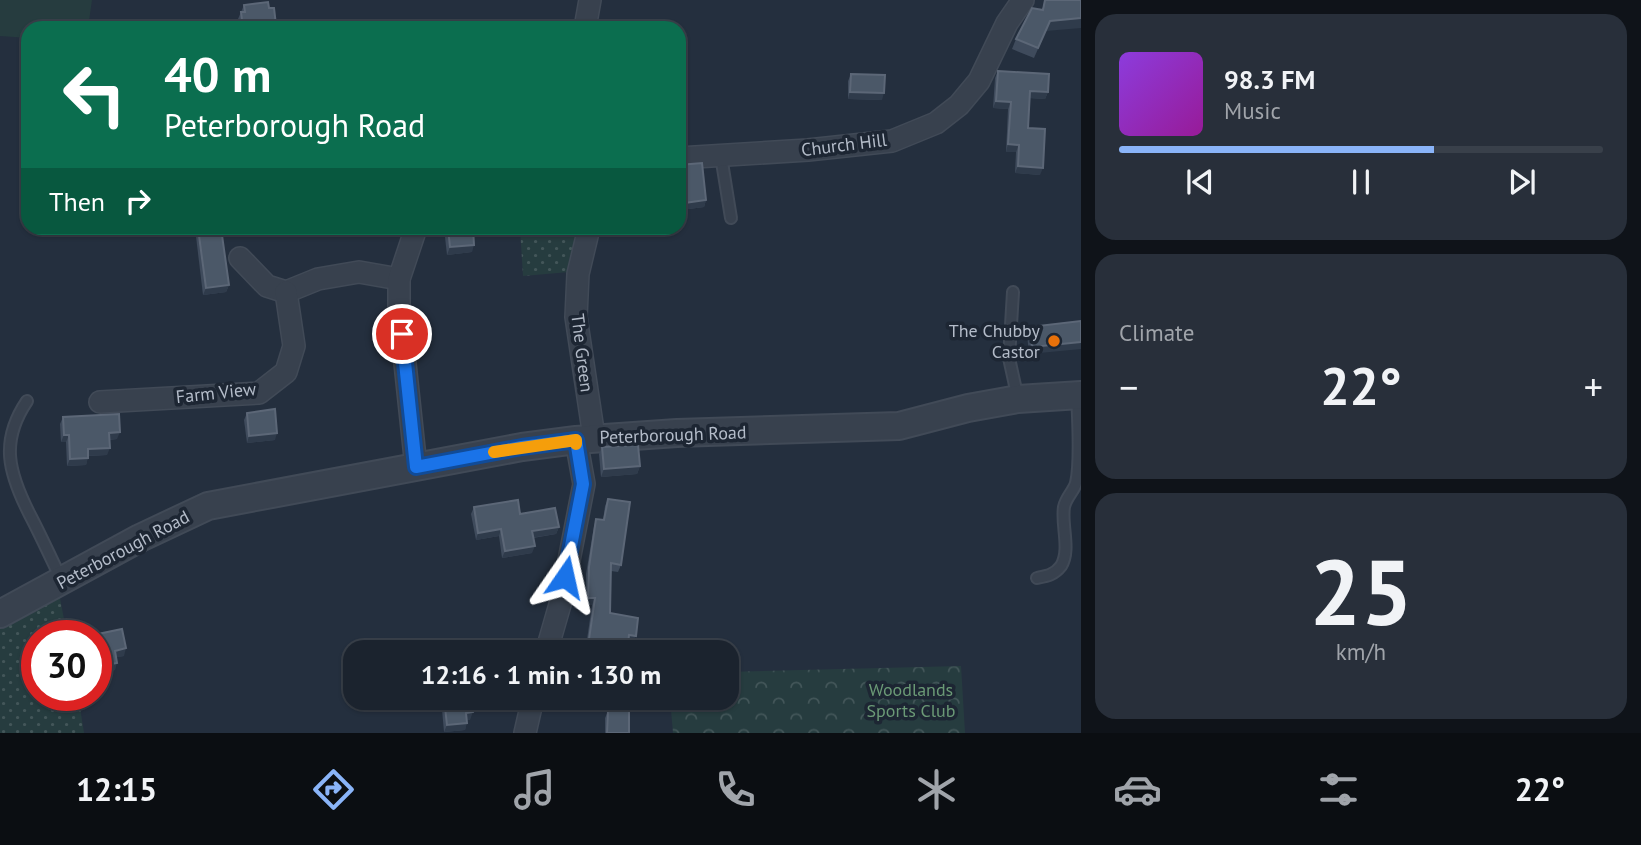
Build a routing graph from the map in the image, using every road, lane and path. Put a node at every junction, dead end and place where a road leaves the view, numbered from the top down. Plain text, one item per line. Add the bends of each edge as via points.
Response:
1 (590, 0) edge
2 (1024, 0) edge
3 (586, 21) edge
4 (721, 156) junction
5 (686, 158) edge
6 (731, 218) dead end
7 (414, 235) edge
8 (587, 235) edge
9 (240, 258) dead end
10 (399, 279) junction
11 (286, 292) junction
12 (1013, 292) dead end
13 (1079, 395) edge
14 (1018, 398) junction
15 (27, 401) dead end
16 (100, 402) dead end
17 (585, 439) junction
18 (416, 467) junction
19 (1037, 578) dead end
20 (62, 581) junction
21 (0, 614) edge
22 (550, 640) edge
23 (530, 710) edge
24 (524, 733) edge

1 - 3 street
2 - 4 street, Church Hill via 1007,23 979,81 959,105 936,122 892,141
4 - 5 street, Church Hill
4 - 6 lane
7 - 10 street
8 - 17 street, The Green via 578,274 576,317
9 - 11 street via 267,286
10 - 11 street via 359,272 318,279
10 - 18 street
11 - 16 street, Farm View via 294,346 286,372 259,393
12 - 14 lane via 1010,358
13 - 14 street, Peterborough Road
13 - 19 lane via 1078,477 1065,504 1065,556 1053,574
14 - 17 street, Peterborough Road via 899,426
15 - 20 lane via 7,423 1,441 2,462
17 - 18 street, Peterborough Road
17 - 22 street, The Green via 583,484
18 - 20 street, Peterborough Road via 208,506
20 - 21 street, Peterborough Road
23 - 24 street

